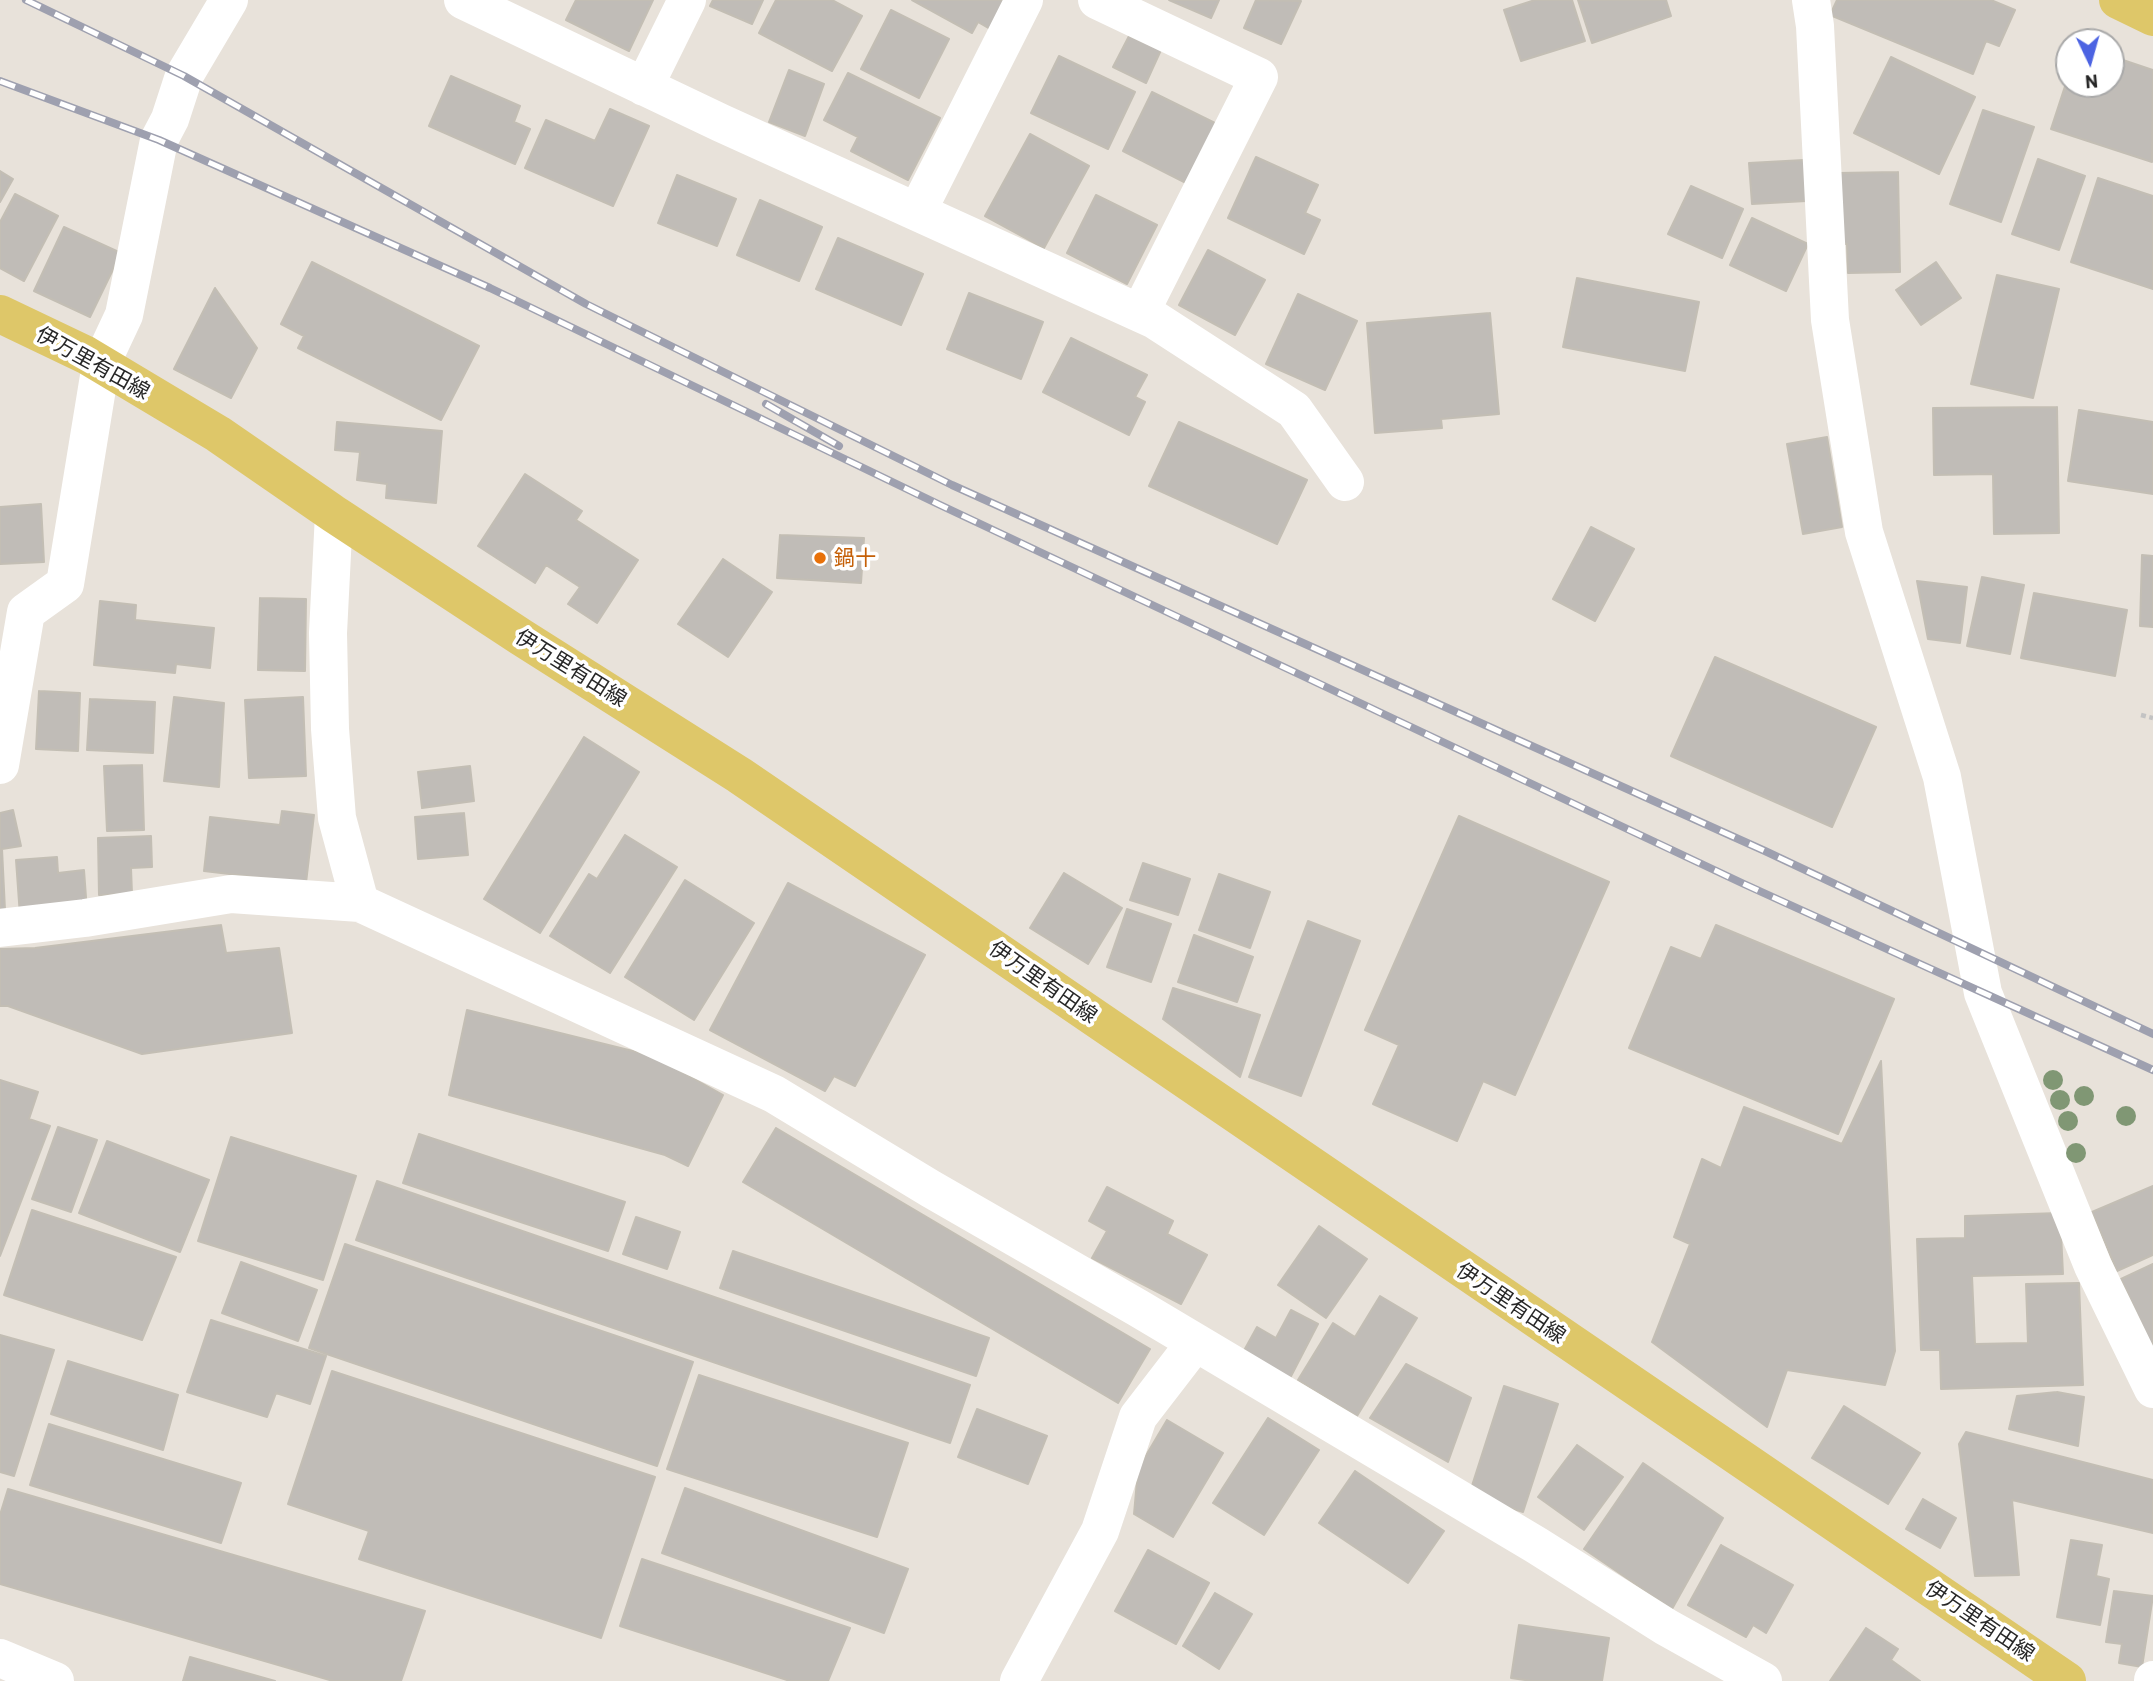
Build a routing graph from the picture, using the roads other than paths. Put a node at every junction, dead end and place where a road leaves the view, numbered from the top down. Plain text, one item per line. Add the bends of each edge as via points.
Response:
1 (463, 0) edge
2 (687, 0) edge
3 (1024, 0) edge
4 (1097, 0) edge
5 (1811, 0) edge
6 (2118, 0) edge
7 (222, 2) edge
8 (2153, 17) edge
9 (644, 87) junction
10 (917, 212) junction
11 (1140, 313) junction
12 (0, 314) edge
13 (101, 364) junction
14 (1345, 482) dead end
15 (334, 514) junction
16 (0, 765) edge
17 (360, 903) junction
18 (0, 928) edge
19 (1195, 1343) junction
20 (2153, 1389) edge
21 (0, 1658) edge
22 (55, 1681) edge
23 (1019, 1681) edge
24 (1763, 1681) edge
25 (2067, 1681) edge

1 - 9 street
2 - 9 street
3 - 10 street
4 - 11 street via 1259,77
5 - 20 street via 1830,320 1864,532 1942,777 1983,993 2093,1266
6 - 8 main road
7 - 13 street via 184,76 159,140 124,315
9 - 10 street
10 - 11 street
11 - 14 street via 1294,410
12 - 13 main road, 伊万里有田線
13 - 15 main road, 伊万里有田線 via 218,433
13 - 16 street via 65,584 26,612
15 - 17 street via 328,633 330,729 337,818
15 - 25 main road, 伊万里有田線 via 906,887
17 - 18 street via 231,894
17 - 19 street via 774,1094
19 - 23 street via 1138,1418 1100,1531
19 - 24 street
21 - 22 street

